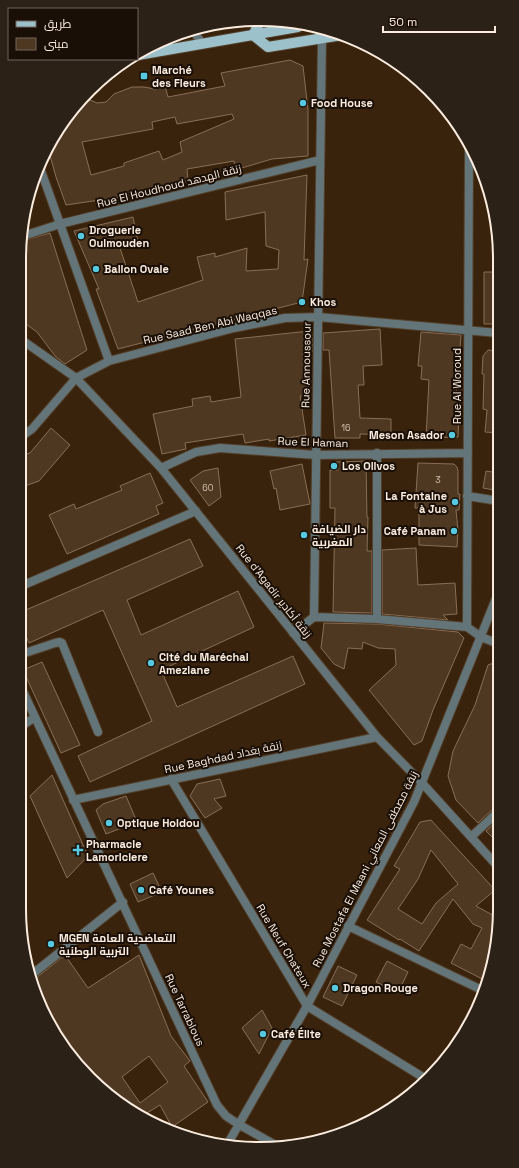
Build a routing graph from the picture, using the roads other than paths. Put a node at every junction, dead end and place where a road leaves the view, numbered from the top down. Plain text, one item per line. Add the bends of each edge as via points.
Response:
1 (258, 26) edge
2 (291, 28) edge
3 (196, 35) edge
4 (253, 35) junction
5 (330, 37) edge
6 (322, 38) junction
7 (202, 44) junction
8 (151, 53) edge
9 (469, 156) edge
10 (320, 160) junction
11 (42, 174) edge
12 (60, 224) junction
13 (27, 235) edge
14 (318, 317) junction
15 (468, 330) junction
16 (493, 332) edge
17 (26, 343) edge
18 (109, 361) junction
19 (76, 378) junction
20 (26, 433) edge
21 (377, 453) junction
22 (468, 453) junction
23 (316, 455) junction
24 (161, 468) junction
25 (467, 496) junction
26 (493, 500) edge
27 (196, 511) junction
28 (26, 584) edge
29 (493, 606) edge
30 (314, 617) junction
31 (377, 619) junction
32 (467, 627) junction
33 (293, 633) junction
34 (481, 637) junction
35 (493, 642) edge
36 (26, 653) edge
37 (26, 698) edge
38 (35, 718) junction
39 (26, 724) edge
40 (98, 732) dead end
41 (377, 737) junction
42 (171, 779) junction
43 (423, 784) junction
44 (73, 800) junction
45 (493, 817) edge
46 (471, 837) junction
47 (493, 861) edge
48 (123, 902) junction
49 (348, 926) junction
50 (35, 972) edge
51 (479, 989) edge
52 (307, 1006) junction
53 (422, 1077) edge
54 (238, 1124) junction
55 (230, 1140) edge
56 (272, 1142) edge

1 - 4 main road
2 - 4 main road
3 - 7 street
4 - 6 main road via 268,47
4 - 7 main road
5 - 6 main road
6 - 10 street, Rue Annoussour
7 - 8 main road
9 - 15 street, Rue Al Woroud
10 - 12 street, Rue El Houdhoud زنقة الهدهد
10 - 14 street, Rue Annoussour
11 - 12 street
12 - 13 street, Rue El Houdhoud زنقة الهدهد
12 - 18 street
14 - 15 street, Rue Saad Ben Abi Waqqas
14 - 18 street, Rue Saad Ben Abi Waqqas via 285,318 234,328
14 - 23 street, Rue Annoussour
15 - 16 street, Rue Saad Ben Abi Waqqas
15 - 22 street, Rue Al Woroud
17 - 19 street, Rue d'Agadir زنقة أكادير
18 - 19 street, Rue Saad Ben Abi Waqqas
19 - 20 street
19 - 24 street, Rue d'Agadir زنقة أكادير
21 - 22 street, Rue El Haman
21 - 23 street, Rue El Haman
21 - 31 street
22 - 25 street, Rue Al Woroud
23 - 24 street, Rue El Haman via 220,448 196,452
23 - 30 street, Rue Annoussour
24 - 27 street, Rue d'Agadir زنقة أكادير
25 - 26 street
25 - 32 street, Rue Al Woroud
27 - 28 street
27 - 33 street, Rue d'Agadir زنقة أكادير
29 - 34 street, Rue Mostafa El Maani زنقة مصطفى المعاني
30 - 31 street
30 - 33 street
31 - 32 street
32 - 34 street
33 - 41 street, Rue d'Agadir زنقة أكادير
34 - 35 street
34 - 43 street, Rue Mostafa El Maani زنقة مصطفى المعاني
36 - 40 street via 62,643
37 - 38 street, Rue Tarrablous
38 - 39 street
38 - 44 street, Rue Tarrablous
41 - 42 street, Rue Baghdad زنقة بغداد
41 - 43 street, Rue d'Agadir زنقة أكادير
42 - 44 street, Rue Baghdad زنقة بغداد
42 - 52 street, Rue Neuf Chateux
43 - 46 street, Rue d'Agadir زنقة أكادير
43 - 49 street, Rue Mostafa El Maani زنقة مصطفى المعاني
44 - 48 street, Rue Tarrablous
45 - 46 street
46 - 47 street, Rue d'Agadir زنقة أكادير
48 - 50 street
48 - 54 street, Rue Tarrablous via 213,1097 223,1113
49 - 51 street
49 - 52 street, Rue Mostafa El Maani زنقة مصطفى المعاني
52 - 53 street, Rue Neuf Chateux
52 - 54 street, Rue Mostafa El Maani زنقة مصطفى المعاني
54 - 55 street, Rue Mostafa El Maani زنقة مصطفى المعاني
54 - 56 street, Rue Tarrablous

